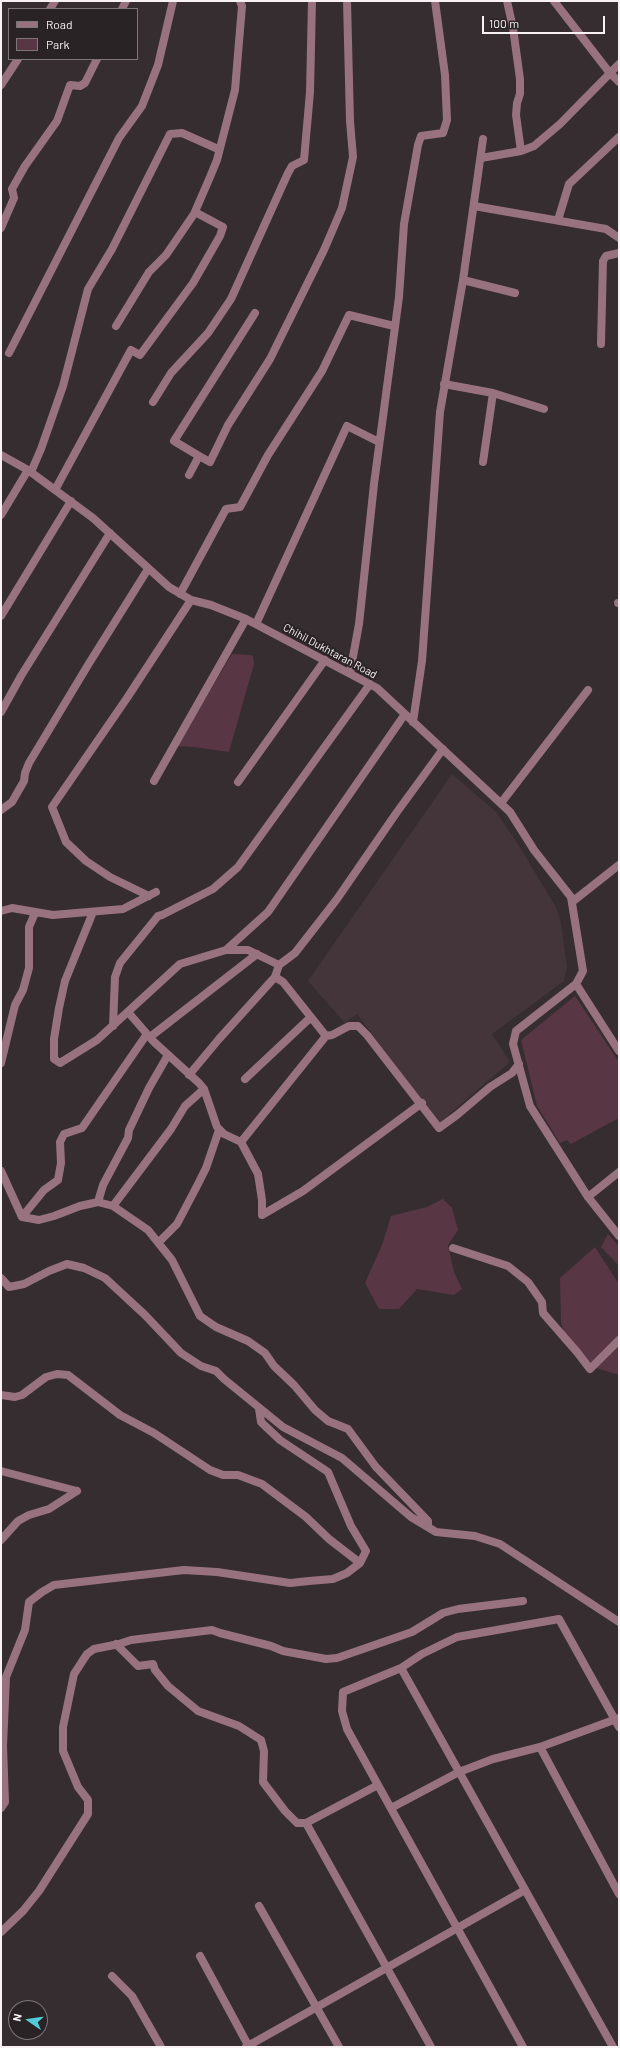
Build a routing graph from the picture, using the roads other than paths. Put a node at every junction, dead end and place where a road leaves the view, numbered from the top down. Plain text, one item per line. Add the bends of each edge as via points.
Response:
1 (173, 1) edge
2 (240, 1) edge
3 (312, 1) edge
4 (347, 1) edge
5 (435, 1) edge
6 (507, 1) edge
7 (554, 1) edge
8 (17, 60) edge
9 (96, 60) edge
10 (619, 64) edge
11 (609, 72) junction
12 (619, 82) edge
13 (1, 85) edge
14 (619, 137) edge
15 (484, 139) dead end
16 (218, 149) junction
17 (521, 151) junction
18 (481, 158) junction
19 (474, 206) junction
20 (195, 212) junction
21 (558, 220) junction
22 (1, 228) edge
23 (619, 238) edge
24 (619, 253) edge
25 (463, 280) junction
26 (515, 293) dead end
27 (255, 313) dead end
28 (116, 326) dead end
29 (394, 326) junction
30 (601, 344) dead end
31 (10, 353) dead end
32 (444, 384) junction
33 (493, 393) junction
34 (153, 402) dead end
35 (544, 409) dead end
36 (379, 442) junction
37 (1, 455) edge
38 (199, 456) junction
39 (483, 462) dead end
40 (30, 471) junction
41 (189, 475) dead end
42 (55, 490) junction
43 (71, 501) junction
44 (1, 515) edge
45 (110, 533) junction
46 (148, 569) junction
47 (180, 594) junction
48 (191, 600) junction
49 (1, 616) edge
50 (246, 619) junction
51 (256, 624) junction
52 (325, 660) junction
53 (350, 673) junction
54 (370, 684) junction
55 (588, 690) dead end
56 (1, 712) edge
57 (405, 714) junction
58 (413, 722) junction
59 (443, 749) junction
60 (154, 780) dead end
61 (238, 782) dead end
62 (501, 803) junction
63 (1, 810) edge
64 (619, 865) edge
65 (572, 902) junction
66 (1, 911) edge
67 (93, 912) junction
68 (35, 913) junction
69 (226, 950) junction
70 (257, 954) junction
71 (279, 965) junction
72 (276, 977) junction
73 (576, 984) junction
74 (128, 1012) junction
75 (311, 1017) junction
76 (113, 1026) junction
77 (149, 1036) junction
78 (326, 1036) junction
79 (619, 1051) edge
80 (168, 1056) junction
81 (1, 1064) edge
82 (519, 1064) junction
83 (189, 1075) junction
84 (245, 1079) dead end
85 (204, 1089) junction
86 (422, 1104) junction
87 (220, 1130) junction
88 (241, 1142) junction
89 (1, 1170) edge
90 (619, 1172) edge
91 (588, 1197) junction
92 (98, 1202) junction
93 (113, 1206) junction
94 (22, 1217) junction
95 (619, 1236) edge
96 (159, 1242) junction
97 (453, 1248) dead end
98 (1, 1278) edge
99 (619, 1340) edge
100 (1, 1395) edge
101 (259, 1409) junction
102 (1, 1471) edge
103 (428, 1527) junction
104 (1, 1540) edge
105 (360, 1562) junction
106 (523, 1601) dead end
107 (619, 1622) edge
108 (116, 1644) junction
109 (401, 1668) junction
110 (618, 1722) edge
111 (540, 1747) junction
112 (459, 1772) junction
113 (378, 1785) junction
114 (1, 1808) edge
115 (391, 1808) junction
116 (306, 1823) junction
117 (525, 1890) junction
118 (619, 1894) edge
119 (259, 1906) dead end
120 (457, 1928) junction
121 (1, 1932) edge
122 (200, 1956) dead end
123 (387, 1968) junction
124 (112, 1976) dead end
125 (317, 2007) junction
126 (161, 2047) edge
127 (248, 2047) edge
128 (339, 2047) edge
129 (431, 2047) edge
130 (523, 2047) edge
131 (613, 2047) edge

1 - 31 street via 158,64 142,106 119,138
2 - 16 street via 242,6 235,90
3 - 34 street via 310,92 304,160 292,166 288,173 231,299 208,333 172,374
4 - 38 street via 352,157 342,208 270,359 228,425 210,462
5 - 29 street via 445,75 447,120 443,133 421,136 419,139 404,224 399,297
6 - 17 street via 520,79 516,115
7 - 11 street
8 - 13 street
9 - 22 street via 85,83 70,86 57,121 12,189 14,198
10 - 11 street
11 - 12 street
11 - 17 street via 560,124 534,146
14 - 21 street via 569,184
15 - 18 street
16 - 20 street via 213,172
16 - 40 street via 182,133 170,134 112,249 88,289 63,386 41,449
17 - 18 street
18 - 19 street
19 - 21 street
19 - 25 street
20 - 28 street via 166,255 149,272
20 - 42 street via 223,228 220,236 193,283 140,355 131,350
21 - 23 street via 606,229
24 - 30 street via 606,256 603,261
25 - 26 street
25 - 32 street
27 - 38 street via 174,441
29 - 36 street
29 - 47 street via 349,315 322,372 268,455 240,507 226,509
32 - 33 street
32 - 58 street via 432,509 422,661
33 - 35 street
33 - 39 street
36 - 51 street via 347,426
36 - 53 street via 360,624
37 - 40 street, Chihil Dukhtaran Road
38 - 41 street
40 - 42 street, Chihil Dukhtaran Road
40 - 44 street
42 - 43 street, Chihil Dukhtaran Road
43 - 45 street, Chihil Dukhtaran Road
43 - 49 street
45 - 46 street, Chihil Dukhtaran Road
45 - 56 street
46 - 47 street, Chihil Dukhtaran Road via 169,588
46 - 63 street via 29,763 24,781 12,802
47 - 48 street, Chihil Dukhtaran Road
48 - 50 street, Chihil Dukhtaran Road via 211,604
48 - 67 street via 52,807 66,842 86,861 110,877 153,894 123,909
50 - 51 street, Chihil Dukhtaran Road
50 - 60 street
51 - 52 street, Chihil Dukhtaran Road
52 - 53 street, Chihil Dukhtaran Road
52 - 61 street
53 - 54 street, Chihil Dukhtaran Road
54 - 57 street, Chihil Dukhtaran Road
54 - 76 street via 238,867 213,889 158,916 120,963 115,977
55 - 62 street
57 - 58 street, Chihil Dukhtaran Road
57 - 69 street via 268,912
58 - 59 street, Chihil Dukhtaran Road
59 - 62 street, Chihil Dukhtaran Road
59 - 71 street via 336,900 295,953
62 - 65 street, Chihil Dukhtaran Road via 571,897
64 - 65 street
65 - 73 street via 583,971
66 - 68 street via 12,908
67 - 68 street via 53,915
67 - 76 street via 65,981 54,1039 54,1059 60,1063 97,1040
68 - 81 street via 29,927 29,968 24,990 15,1005
69 - 70 street via 248,950
69 - 74 street via 180,964
70 - 71 street
70 - 77 street
71 - 72 street
72 - 75 street
72 - 83 street
73 - 79 street
73 - 82 street via 516,1031 513,1044
74 - 76 street
74 - 77 street
75 - 78 street
75 - 84 street
77 - 80 street
77 - 94 street via 82,1128 64,1134 60,1142 61,1163 58,1180 44,1190
78 - 86 street via 349,1026 358,1026
78 - 88 street
80 - 83 street
80 - 92 street via 148,1088 123,1150 103,1185
82 - 86 street via 512,1073 490,1087 439,1128
82 - 91 street via 530,1106
83 - 85 street
85 - 87 street
85 - 93 street via 185,1106 171,1129
86 - 88 street via 303,1191 262,1215 258,1174
87 - 88 street
87 - 96 street via 198,1186 177,1224
89 - 94 street
90 - 91 street
91 - 95 street
92 - 93 street
92 - 94 street via 39,1220
93 - 96 street via 148,1230
96 - 103 street via 172,1260 200,1316 266,1353 274,1366 294,1384 315,1410 328,1421 348,1429 376,1467 428,1521
97 - 99 street via 508,1266 528,1282 542,1302 543,1313 590,1369
98 - 101 street via 10,1287 24,1284 67,1264 84,1268 105,1278 181,1353 201,1366 216,1371
100 - 105 street via 15,1397 22,1395 46,1377 58,1374 68,1376 120,1415 154,1433 210,1470 223,1475 238,1475 262,1484
101 - 103 street via 283,1427 342,1458 411,1517
101 - 105 street via 261,1422 280,1440 328,1472 351,1526 366,1551
102 - 104 street via 77,1491 49,1509 18,1521
103 - 107 street via 436,1532 475,1536 500,1544
105 - 114 street via 347,1573 333,1579 290,1583 217,1572 184,1570 54,1585 42,1592 29,1602 25,1630 6,1677 3,1746 5,1802
106 - 108 street via 458,1608 443,1613 412,1632 326,1659 283,1651 212,1630
108 - 116 street via 138,1666 153,1664 168,1686 198,1711 239,1726 262,1740 263,1782 297,1823
108 - 121 street via 94,1649 87,1654 74,1674 65,1714 64,1751 78,1787 88,1800 88,1814 39,1891
109 - 110 street via 457,1636 559,1619
109 - 112 street
109 - 113 street via 343,1692 342,1711 347,1729
110 - 111 street
111 - 112 street via 493,1759
111 - 118 street
112 - 115 street
112 - 117 street
113 - 115 street
113 - 116 street
115 - 120 street
116 - 123 street
117 - 120 street
117 - 131 street
119 - 125 street
120 - 123 street
120 - 130 street
122 - 127 street
123 - 125 street
123 - 129 street
124 - 126 street via 132,1996
125 - 127 street
125 - 128 street

